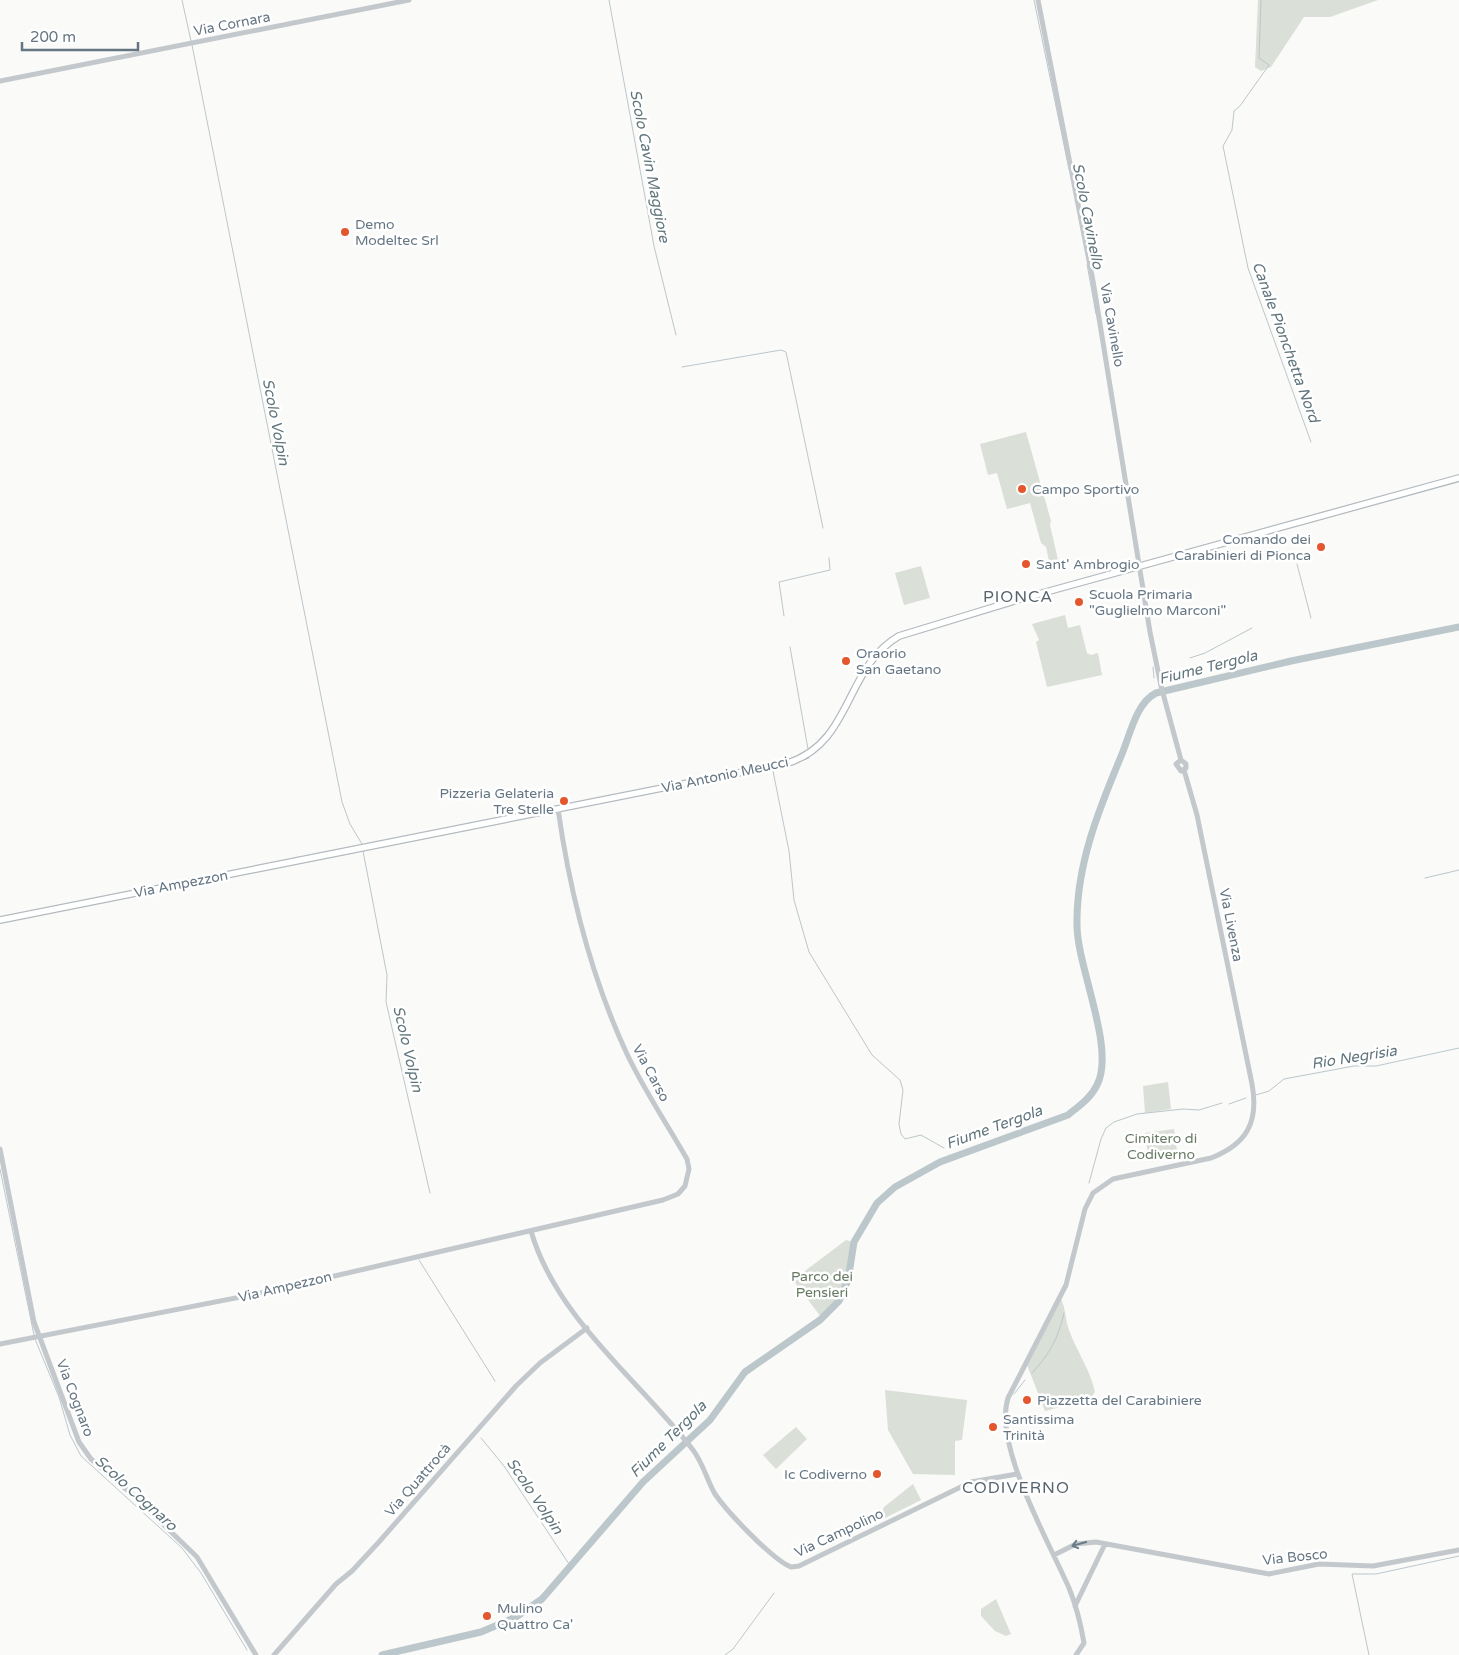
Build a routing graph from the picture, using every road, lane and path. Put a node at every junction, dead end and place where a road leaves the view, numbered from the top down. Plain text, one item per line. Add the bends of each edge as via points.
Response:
1 (409, 0) edge
2 (1038, 0) edge
3 (0, 81) edge
4 (1459, 478) edge
5 (1140, 566) junction
6 (558, 810) junction
7 (362, 848) joint
8 (0, 920) edge
9 (0, 1149) edge
10 (531, 1231) junction
11 (587, 1328) junction
12 (38, 1336) junction
13 (0, 1344) edge
14 (1017, 1474) junction
15 (1106, 1544) junction
16 (1459, 1550) edge
17 (1054, 1555) junction
18 (1082, 1589) junction
19 (1070, 1591) junction
20 (1075, 1606) junction
21 (256, 1655) edge
22 (274, 1655) edge
23 (1076, 1655) edge

1 - 3 street, Via Cornara
2 - 5 street, Via Cavinello via 1086,241
4 - 5 main road, Via Antonio Meucci
5 - 6 main road, Via Antonio Meucci via 899,636 882,647 868,663 828,738 815,750 794,761
5 - 14 street, Via Livenza via 1161,686 1181,760 1176,767 1184,770 1197,815 1252,1084 1252,1120 1234,1147 1211,1158 1113,1179 1097,1189 1085,1210 1066,1285 1008,1398 1005,1416
6 - 7 main road, Via Antonio Meucci
6 - 10 street, Via Carso via 573,892 602,991 628,1056 687,1159 689,1169 685,1186 678,1194 663,1200
7 - 8 main road, Via Ampezzon
9 - 12 street, Via Cognaro
10 - 11 street, Via Campolino via 555,1286
10 - 12 street, Via Ampezzon via 261,1293
11 - 14 street, Via Campolino via 684,1439 716,1495 730,1512 780,1561 791,1567 799,1566 971,1482
11 - 22 street, Via Quattrocà via 540,1363 516,1386
12 - 13 street, Via Ampezzon
12 - 21 street, Via Cognaro via 82,1448 197,1557
14 - 17 street
15 - 16 street, Via Bosco via 1269,1574 1334,1563 1373,1566
15 -> 17 street, Via Bosco via 1076,1544
15 - 18 street
17 - 19 street
18 - 19 street
18 - 20 street
19 - 20 street
20 - 23 street via 1084,1643

